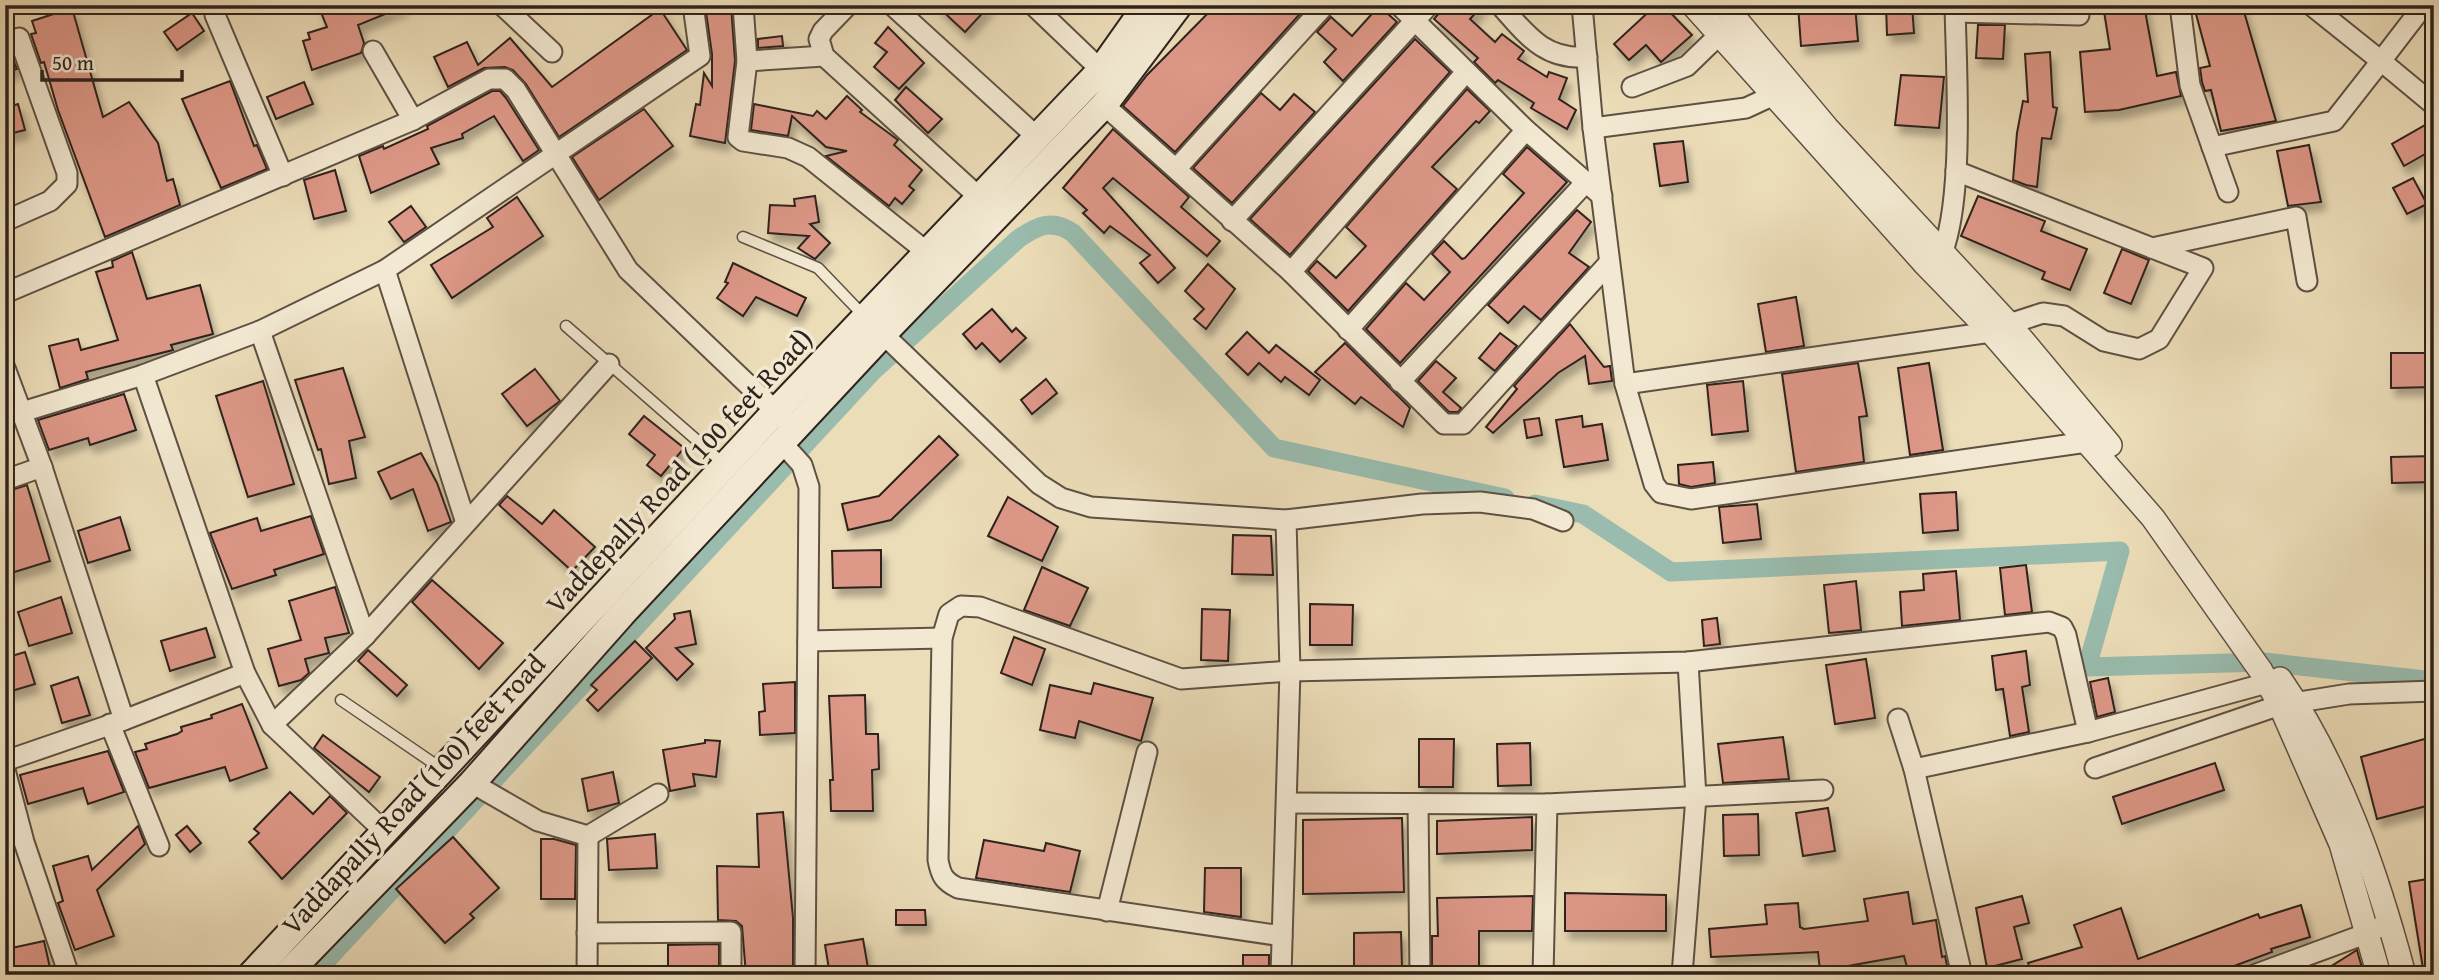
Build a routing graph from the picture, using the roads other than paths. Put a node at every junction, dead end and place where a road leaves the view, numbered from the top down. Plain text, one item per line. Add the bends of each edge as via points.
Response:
1 (502, 5) edge
2 (694, 5) edge
3 (743, 5) edge
4 (848, 5) edge
5 (892, 5) edge
6 (1033, 5) edge
7 (1147, 5) edge
8 (1178, 5) edge
9 (1325, 5) edge
10 (1399, 5) edge
11 (1429, 5) edge
12 (1500, 5) edge
13 (1582, 5) edge
14 (1693, 5) edge
15 (1724, 5) edge
16 (2180, 5) edge
17 (2311, 5) edge
18 (2424, 5) edge
19 (1955, 8) edge
20 (215, 15) dead end
21 (2079, 15) dead end
22 (1415, 22) junction
23 (1720, 35) junction
24 (19, 38) dead end
25 (373, 51) dead end
26 (552, 52) dead end
27 (824, 56) junction
28 (1587, 57) junction
29 (747, 61) junction
30 (2381, 61) junction
31 (1101, 70) junction
32 (1466, 72) junction
33 (1632, 87) dead end
34 (1774, 96) junction
35 (1104, 105) junction
36 (2434, 105) edge
37 (412, 120) junction
38 (1593, 128) junction
39 (1526, 130) junction
40 (2212, 147) junction
41 (1037, 149) junction
42 (555, 155) junction
43 (1176, 169) junction
44 (1956, 171) junction
45 (283, 176) junction
46 (1586, 183) junction
47 (2228, 192) dead end
48 (983, 195) junction
49 (1602, 196) junction
50 (5, 221) edge
51 (1232, 221) junction
52 (743, 237) dead end
53 (2151, 248) junction
54 (928, 253) junction
55 (1609, 263) junction
56 (1937, 264) junction
57 (384, 270) junction
58 (1291, 272) junction
59 (2307, 281) dead end
60 (5, 293) edge
61 (566, 326) dead end
62 (2000, 328) junction
63 (1348, 330) junction
64 (260, 331) junction
65 (880, 331) junction
66 (609, 364) junction
67 (5, 368) edge
68 (143, 375) junction
69 (1400, 382) junction
70 (1625, 384) junction
71 (776, 411) junction
72 (22, 412) junction
73 (789, 441) junction
74 (2087, 442) junction
75 (726, 465) junction
76 (42, 467) junction
77 (5, 480) edge
78 (1286, 520) junction
79 (1563, 521) dead end
80 (466, 523) junction
81 (2243, 634) junction
82 (365, 636) junction
83 (942, 638) junction
84 (808, 641) junction
85 (1688, 662) junction
86 (1290, 671) junction
87 (245, 673) junction
88 (2267, 673) junction
89 (2434, 691) edge
90 (341, 700) dead end
91 (2288, 704) junction
92 (1898, 719) dead end
93 (117, 722) junction
94 (272, 725) junction
95 (2088, 732) junction
96 (1147, 752) dead end
97 (5, 761) edge
98 (2095, 768) dead end
99 (1914, 769) junction
100 (443, 770) junction
101 (5, 771) edge
102 (482, 790) junction
103 (1823, 790) dead end
104 (658, 794) dead end
105 (1696, 797) junction
106 (1287, 803) junction
107 (1418, 804) junction
108 (1547, 804) junction
109 (384, 831) junction
110 (588, 836) junction
111 (14, 844) edge
112 (159, 846) dead end
113 (1107, 911) junction
114 (2390, 922) junction
115 (587, 933) junction
116 (2368, 933) junction
117 (1282, 936) junction
118 (65, 974) edge
119 (251, 975) edge
120 (286, 975) edge
121 (587, 975) edge
122 (731, 975) edge
123 (805, 975) edge
124 (1282, 975) edge
125 (1420, 975) edge
126 (1543, 975) edge
127 (1682, 975) edge
128 (1962, 975) edge
129 (2255, 975) edge
130 (2379, 975) edge
131 (2404, 975) edge

1 - 26 street
2 - 42 street via 700,56
3 - 29 street
4 - 27 street via 819,39
5 - 41 street
6 - 31 street
7 - 31 main road, Vaddepally Road (100 feet Road)
8 - 35 main road, Vaddapally Road (100) feet road
9 - 43 street
10 - 22 street
11 - 22 street
12 - 28 street via 1549,52 1567,58
13 - 28 street
14 - 23 street
15 - 56 street
16 - 40 street via 2190,85
17 - 30 street
18 - 30 street
19 - 21 street
19 - 44 street
20 - 45 street
22 - 32 street
22 - 51 street
23 - 33 street via 1687,66
23 - 34 street
24 - 50 street via 67,173 66,184 50,201
25 - 37 street
27 - 29 street
27 - 48 street
28 - 38 street
29 - 54 street via 738,137 808,157
30 - 36 street
30 - 40 street via 2334,121
31 - 41 main road, Vaddepally Road (100 feet Road)
32 - 39 street
32 - 58 street
34 - 38 street via 1746,108
34 - 56 street
35 - 41 main road, Vaddapally Road (100) feet road
35 - 43 street
37 - 42 street via 489,79 505,79
37 - 45 street
38 - 49 street
39 - 46 street
39 - 63 street
40 - 47 street
41 - 48 main road, Vaddepally Road (100 feet Road)
41 - 65 main road, Vaddapally Road (100) feet road via 1011,202
42 - 57 street
42 - 71 street via 628,270
43 - 51 street
44 - 53 street
44 - 56 street via 1950,223
45 - 60 street
46 - 49 street
46 - 69 street
48 - 54 main road, Vaddepally Road (100 feet Road)
49 - 55 street
51 - 58 street
52 - 65 lane via 818,268
53 - 59 street via 2296,217
53 - 62 street via 2203,268 2159,339 2139,349 2104,341 2064,316 2043,313
54 - 65 main road, Vaddepally Road (100 feet Road)
55 - 69 street via 1462,424 1444,424
55 - 70 street
56 - 62 street
57 - 64 street
57 - 80 street
58 - 63 street
61 - 66 lane
62 - 70 street
62 - 74 street
62 - 81 street via 2164,509
63 - 69 street
64 - 68 street
64 - 82 street
65 - 71 main road, Vaddepally Road (100 feet Road)
65 - 73 main road, Vaddapally Road (100) feet road
65 - 78 street via 1038,484 1061,498 1090,508 1130,512
66 - 75 lane
66 - 80 street
67 - 72 street
68 - 72 street
68 - 87 street
70 - 74 street via 1654,484 1673,497 1691,499
71 - 73 street
71 - 75 main road, Vaddepally Road (100 feet Road)
72 - 76 street
73 - 84 street via 809,487
73 - 102 main road, Vaddapally Road (100) feet road via 622,614
74 - 81 street
75 - 100 main road, Vaddepally Road (100 feet Road)
76 - 77 street
76 - 93 street
78 - 79 street via 1480,502 1533,509
78 - 86 street
80 - 82 street
81 - 88 street
82 - 94 street
83 - 84 street
83 - 86 street via 948,614 961,606 980,607 1181,678
83 - 113 street via 941,875 958,888
84 - 123 street
85 - 86 street
85 - 95 street via 2057,624 2066,635
85 - 105 street
86 - 106 street
87 - 93 street
87 - 94 street
88 - 91 street
88 - 95 street
89 - 91 street via 2350,694
90 - 100 lane
91 - 98 street
91 - 114 street via 2326,758
91 - 116 street via 2341,844
92 - 99 street
93 - 97 street
93 - 112 street
94 - 109 street
95 - 99 street
96 - 113 street
99 - 128 street
100 - 109 main road, Vaddepally Road (100 feet Road)
101 - 111 street
102 - 110 street via 538,821
102 - 120 main road, Vaddapally Road (100) feet road
103 - 105 street
104 - 110 street
105 - 108 street
105 - 127 street
106 - 107 street
106 - 117 street
107 - 108 street
107 - 125 street
108 - 126 street
109 - 119 main road, Vaddepally Road (100 feet Road)
110 - 115 street
111 - 118 street
113 - 117 street
114 - 116 street
114 - 131 street
115 - 121 street
115 - 122 street via 731,932
116 - 129 street
116 - 130 street
117 - 124 street

